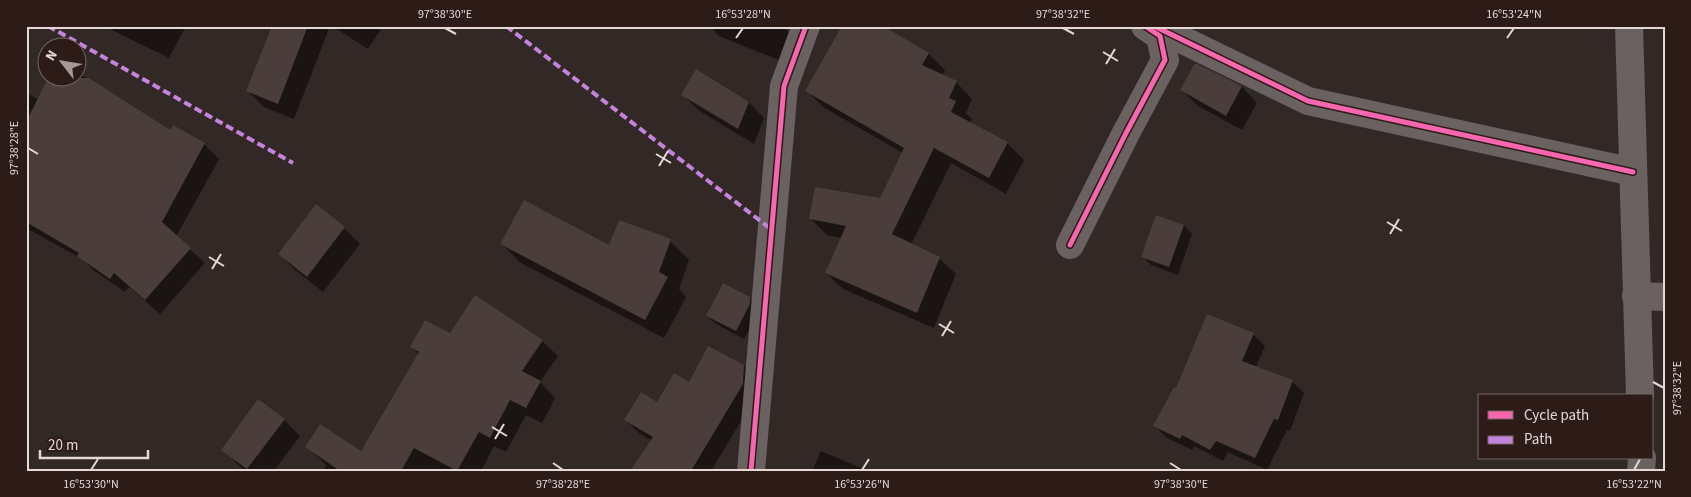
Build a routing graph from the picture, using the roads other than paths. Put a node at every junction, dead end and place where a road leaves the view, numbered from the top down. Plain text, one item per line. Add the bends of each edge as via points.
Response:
1 (806, 26) edge
2 (1146, 26) edge
3 (1154, 26) edge
4 (1629, 26) edge
5 (1633, 172) junction
6 (1070, 245) dead end
7 (1636, 296) junction
8 (1665, 298) edge
9 (1640, 394) edge
10 (750, 471) edge

1 - 10 street via 784,86
2 - 6 street via 1160,36 1165,60
3 - 5 street via 1308,101
4 - 5 street
5 - 7 street
7 - 8 street
7 - 9 street

